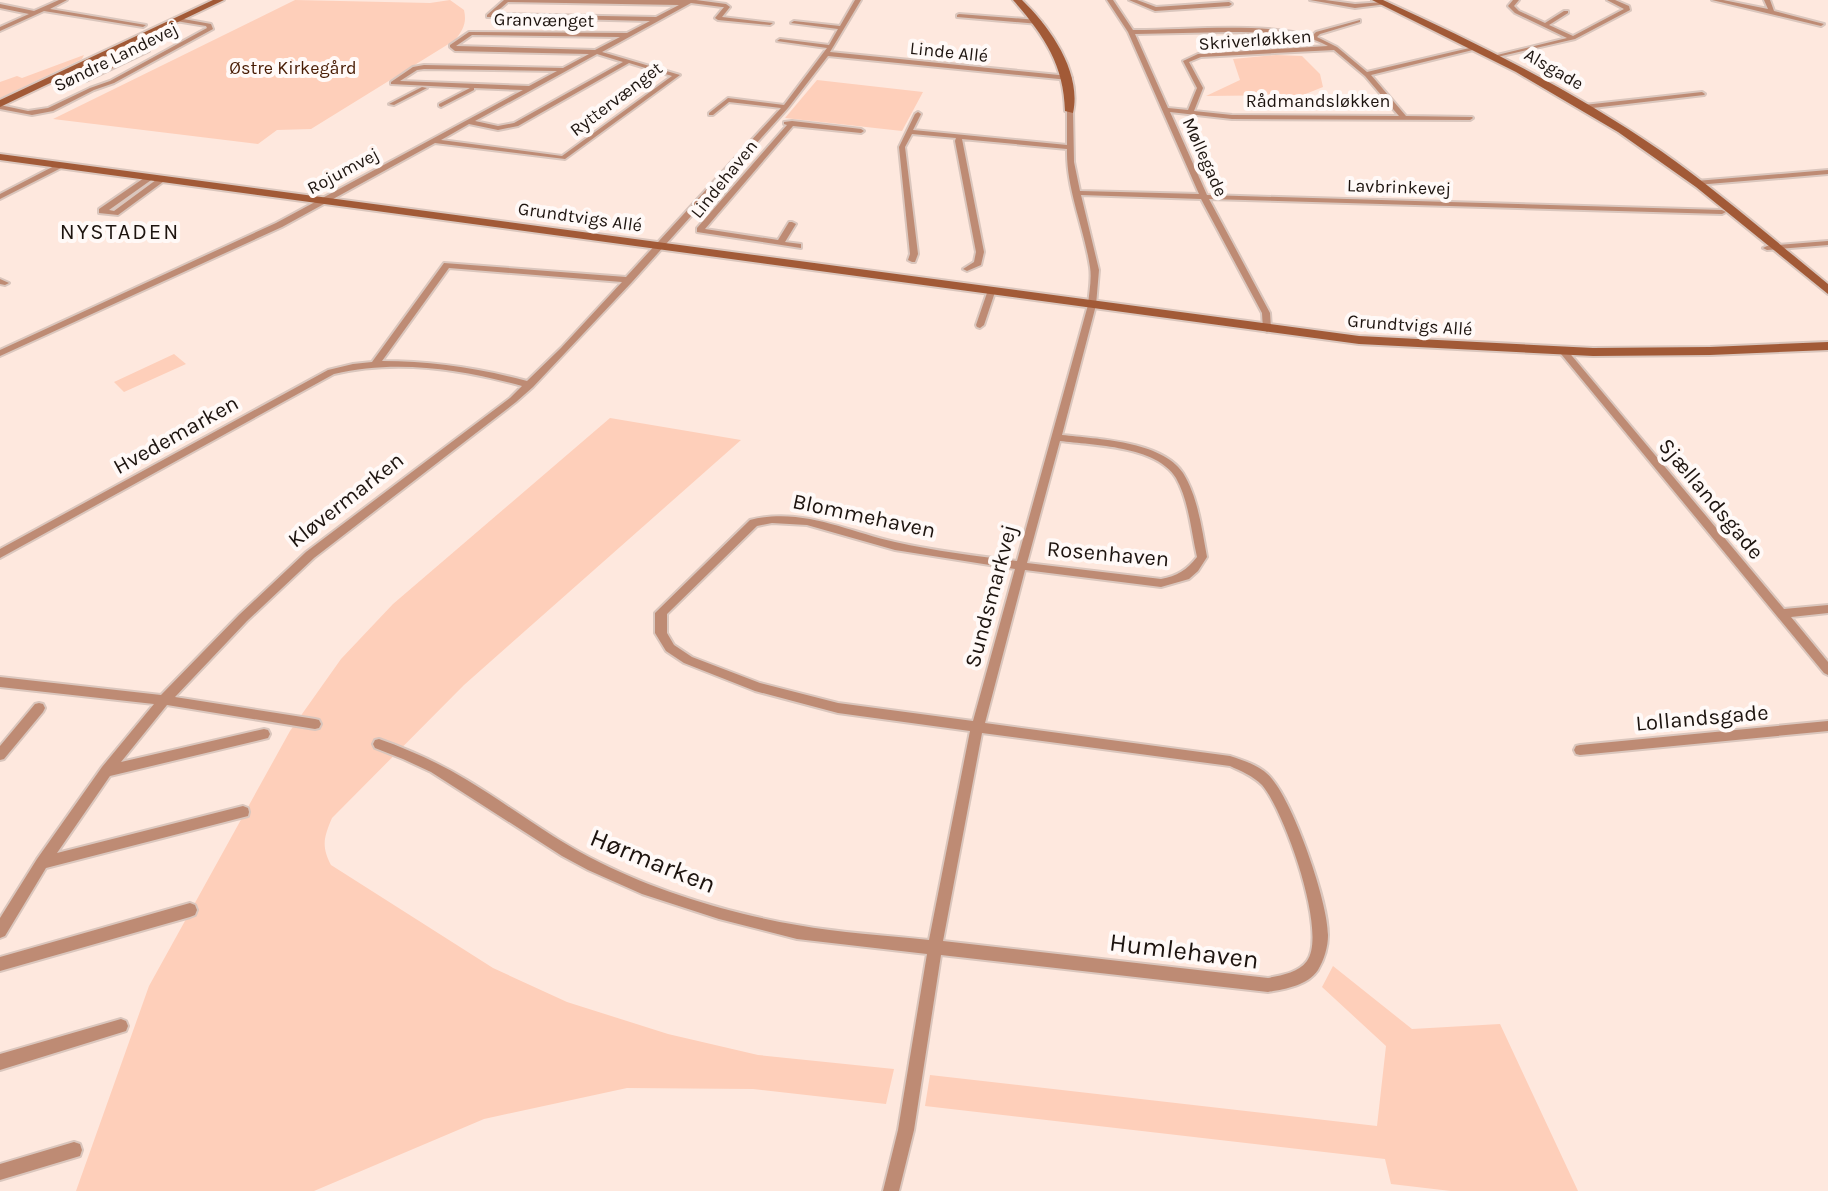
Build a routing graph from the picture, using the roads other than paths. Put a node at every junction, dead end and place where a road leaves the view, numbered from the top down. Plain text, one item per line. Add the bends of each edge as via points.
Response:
1 (64, 0) edge
2 (220, 0) edge
3 (858, 0) edge
4 (1017, 0) edge
5 (1110, 0) edge
6 (1132, 0) edge
7 (1175, 0) edge
8 (1219, 0) edge
9 (1313, 0) edge
10 (1516, 0) edge
11 (1610, 0) edge
12 (1715, 0) edge
13 (1767, 0) edge
14 (689, 1) edge
15 (1380, 2) edge
16 (0, 6) edge
17 (1190, 7) junction
18 (42, 9) junction
19 (1566, 12) dead end
20 (1772, 12) junction
21 (34, 13) junction
22 (959, 16) dead end
23 (657, 19) junction
24 (178, 20) junction
25 (1358, 21) dead end
26 (1039, 22) junction
27 (770, 23) dead end
28 (794, 23) dead end
29 (1821, 24) dead end
30 (143, 25) dead end
31 (1545, 25) junction
32 (842, 28) junction
33 (0, 29) edge
34 (1131, 32) junction
35 (628, 35) junction
36 (1314, 37) junction
37 (1573, 38) junction
38 (461, 39) joint
39 (780, 41) dead end
40 (121, 47) junction
41 (1335, 48) junction
42 (1478, 48) junction
43 (829, 50) junction
44 (596, 52) junction
45 (1495, 57) junction
46 (629, 61) junction
47 (564, 69) junction
48 (1367, 74) junction
49 (62, 75) junction
50 (1069, 78) junction
51 (429, 86) junction
52 (477, 87) junction
53 (530, 88) junction
54 (1702, 94) dead end
55 (392, 104) dead end
56 (0, 105) edge
57 (441, 105) dead end
58 (786, 107) junction
59 (1584, 107) junction
60 (1167, 110) junction
61 (1070, 111) joint
62 (1191, 111) junction
63 (711, 114) dead end
64 (918, 114) dead end
65 (1404, 117) junction
66 (1470, 118) dead end
67 (773, 121) junction
68 (469, 122) junction
69 (792, 123) junction
70 (861, 131) dead end
71 (909, 132) junction
72 (960, 136) junction
73 (436, 141) junction
74 (1068, 147) junction
75 (0, 157) edge
76 (63, 165) junction
77 (1828, 172) edge
78 (157, 178) junction
79 (1696, 183) junction
80 (1076, 193) junction
81 (0, 197) edge
82 (1204, 197) junction
83 (321, 201) junction
84 (1722, 212) junction
85 (792, 224) dead end
86 (780, 243) junction
87 (1828, 243) edge
88 (798, 246) dead end
89 (659, 247) junction
90 (1772, 248) junction
91 (912, 260) dead end
92 (967, 269) dead end
93 (629, 280) junction
94 (1821, 290) edge
95 (991, 292) junction
96 (1828, 299) edge
97 (1092, 305) junction
98 (980, 325) dead end
99 (1267, 329) junction
100 (1828, 346) edge
101 (1564, 352) junction
102 (0, 353) edge
103 (376, 363) junction
104 (530, 385) junction
105 (1055, 437) junction
106 (0, 554) edge
107 (1020, 566) junction
108 (1828, 609) edge
109 (1781, 614) junction
110 (1828, 670) edge
111 (0, 682) edge
112 (164, 700) junction
113 (39, 708) dead end
114 (315, 724) dead end
115 (1828, 726) edge
116 (977, 728) junction
117 (264, 734) dead end
118 (379, 744) dead end
119 (1580, 750) dead end
120 (0, 755) edge
121 (106, 771) junction
122 (243, 812) dead end
123 (42, 863) junction
124 (7, 908) edge
125 (190, 910) dead end
126 (0, 931) edge
127 (935, 947) junction
128 (0, 964) edge
129 (121, 1026) dead end
130 (0, 1062) edge
131 (74, 1150) dead end
132 (0, 1172) edge
133 (891, 1191) edge

1 - 18 street
2 - 24 street, Søndre Landevej
3 - 32 street, Kløvermarken
4 - 26 street, Sundsmarkvej
5 - 34 street, Møllegade
6 - 17 street via 1155,9
7 - 17 street
8 - 17 street via 1229,4
9 - 15 street, Alsgade via 1355,6
10 - 31 street via 1513,9
11 - 37 street via 1627,10
12 - 20 street
13 - 20 street
14 - 23 street, Rojumvej
14 - 23 street via 507,0 489,16
14 - 27 street via 724,5 718,18
15 - 42 street, Alsgade
16 - 21 street
18 - 21 street
18 - 30 street
19 - 31 street
20 - 29 street
21 - 33 street
22 - 26 street
23 - 35 street, Rojumvej
24 - 40 street, Søndre Landevej
24 - 56 street, Søndre Landevej via 210,29 43,112
25 - 36 street
26 - 50 street, Sundsmarkvej
28 - 32 street
31 - 37 street
32 - 43 street, Kløvermarken
34 - 36 street
34 - 60 street, Møllegade
35 - 38 street, Granvænget via 471,33
35 - 44 street, Rojumvej
36 - 41 street
37 - 45 street
38 - 44 street, Ryttervænget via 452,46 455,49
39 - 43 street, Linde Allé
40 - 49 street, Søndre Landevej
40 - 49 street, Søndre Landevej via 146,51 84,80
41 - 48 street
41 - 62 street, Skriverløkken via 1200,55 1186,61 1200,88
42 - 45 street, Alsgade
42 - 48 street
43 - 50 street, Linde Allé
43 - 58 street, Kløvermarken
44 - 46 street, Ryttervænget
44 - 47 street, Rojumvej
45 - 59 street, Alsgade
46 - 68 street, Ryttervænget via 516,125 498,128
46 - 73 street, Ryttervænget via 677,75 563,158
47 - 51 street via 424,67 393,83
47 - 53 street, Rojumvej
48 - 65 street
49 - 56 street, Søndre Landevej
50 - 61 street, Sundsmarkvej
51 - 52 street
51 - 55 street
52 - 53 street
52 - 57 street
53 - 68 street, Rojumvej
54 - 59 street
58 - 63 street via 728,100
58 - 67 street, Kløvermarken
59 - 79 street, Alsgade
60 - 62 street, Rådmandsløkken
60 - 82 street, Møllegade
61 - 74 street, Sundsmarkvej
62 - 65 street, Rådmandsløkken via 1232,117
64 - 71 street
65 - 66 street, Rådmandsløkken
67 - 69 street, Lindehaven
67 - 89 street, Kløvermarken
68 - 73 street, Rojumvej
69 - 70 street, Lindehaven
69 - 86 street, Lindehaven via 700,230
71 - 72 street
71 - 91 street via 902,147
72 - 74 street
72 - 92 street via 980,252 978,263
73 - 83 street, Rojumvej
74 - 80 street, Sundsmarkvej
75 - 76 street, Grundtvigs Allé
76 - 78 street, Grundtvigs Allé
76 - 81 street
77 - 79 street
78 - 78 street via 102,211 115,213
78 - 83 street, Grundtvigs Allé
79 - 84 street, Alsgade
79 - 90 street, Alsgade
80 - 82 street, Lavbrinkevej
80 - 97 street, Sundsmarkvej via 1093,252
82 - 84 street, Lavbrinkevej
82 - 99 street, Møllegade via 1266,313
83 - 89 street, Grundtvigs Allé
83 - 102 street, Rojumvej via 229,250
84 - 90 street, Alsgade
85 - 86 street
86 - 88 street, Lindehaven
87 - 90 street
89 - 93 street, Kløvermarken
89 - 95 street, Grundtvigs Allé
90 - 94 street, Alsgade
93 - 103 street via 447,265
93 - 104 street, Kløvermarken
94 - 96 street, Alsgade
95 - 97 street, Grundtvigs Allé
95 - 98 street
97 - 99 street, Grundtvigs Allé
97 - 105 street, Sundsmarkvej
99 - 101 street, Grundtvigs Allé
100 - 101 street, Grundtvigs Allé via 1697,354
101 - 109 street, Sjællandsgade
103 - 104 street, Hvedemarken via 495,374
103 - 106 street, Hvedemarken via 331,372
104 - 112 street, Kløvermarken via 310,555
105 - 107 street, Sundsmarkvej
105 - 107 street, Rosenhaven via 1147,452 1167,461 1179,474 1202,557 1181,580 1161,583
107 - 116 street, Sundsmarkvej
107 - 116 street, Blommehaven via 894,545 774,517 754,523 661,613 661,633 670,648 759,688 838,708
108 - 109 street
109 - 110 street, Sjællandsgade
111 - 112 street
112 - 114 street
112 - 121 street, Kløvermarken
113 - 120 street
115 - 119 street, Lollandsgade
116 - 127 street, Sundsmarkvej
116 - 127 street, Humlehaven via 1230,761 1251,769 1269,783 1287,813 1320,924 1320,949 1311,968 1292,980 1268,985
117 - 121 street
118 - 127 street, Hørmarken via 433,769 592,866 656,893 797,932
121 - 123 street, Kløvermarken
122 - 123 street
123 - 124 street, Kløvermarken
124 - 126 street, Kløvermarken
125 - 128 street
127 - 133 street, Sundsmarkvej
129 - 130 street
131 - 132 street

